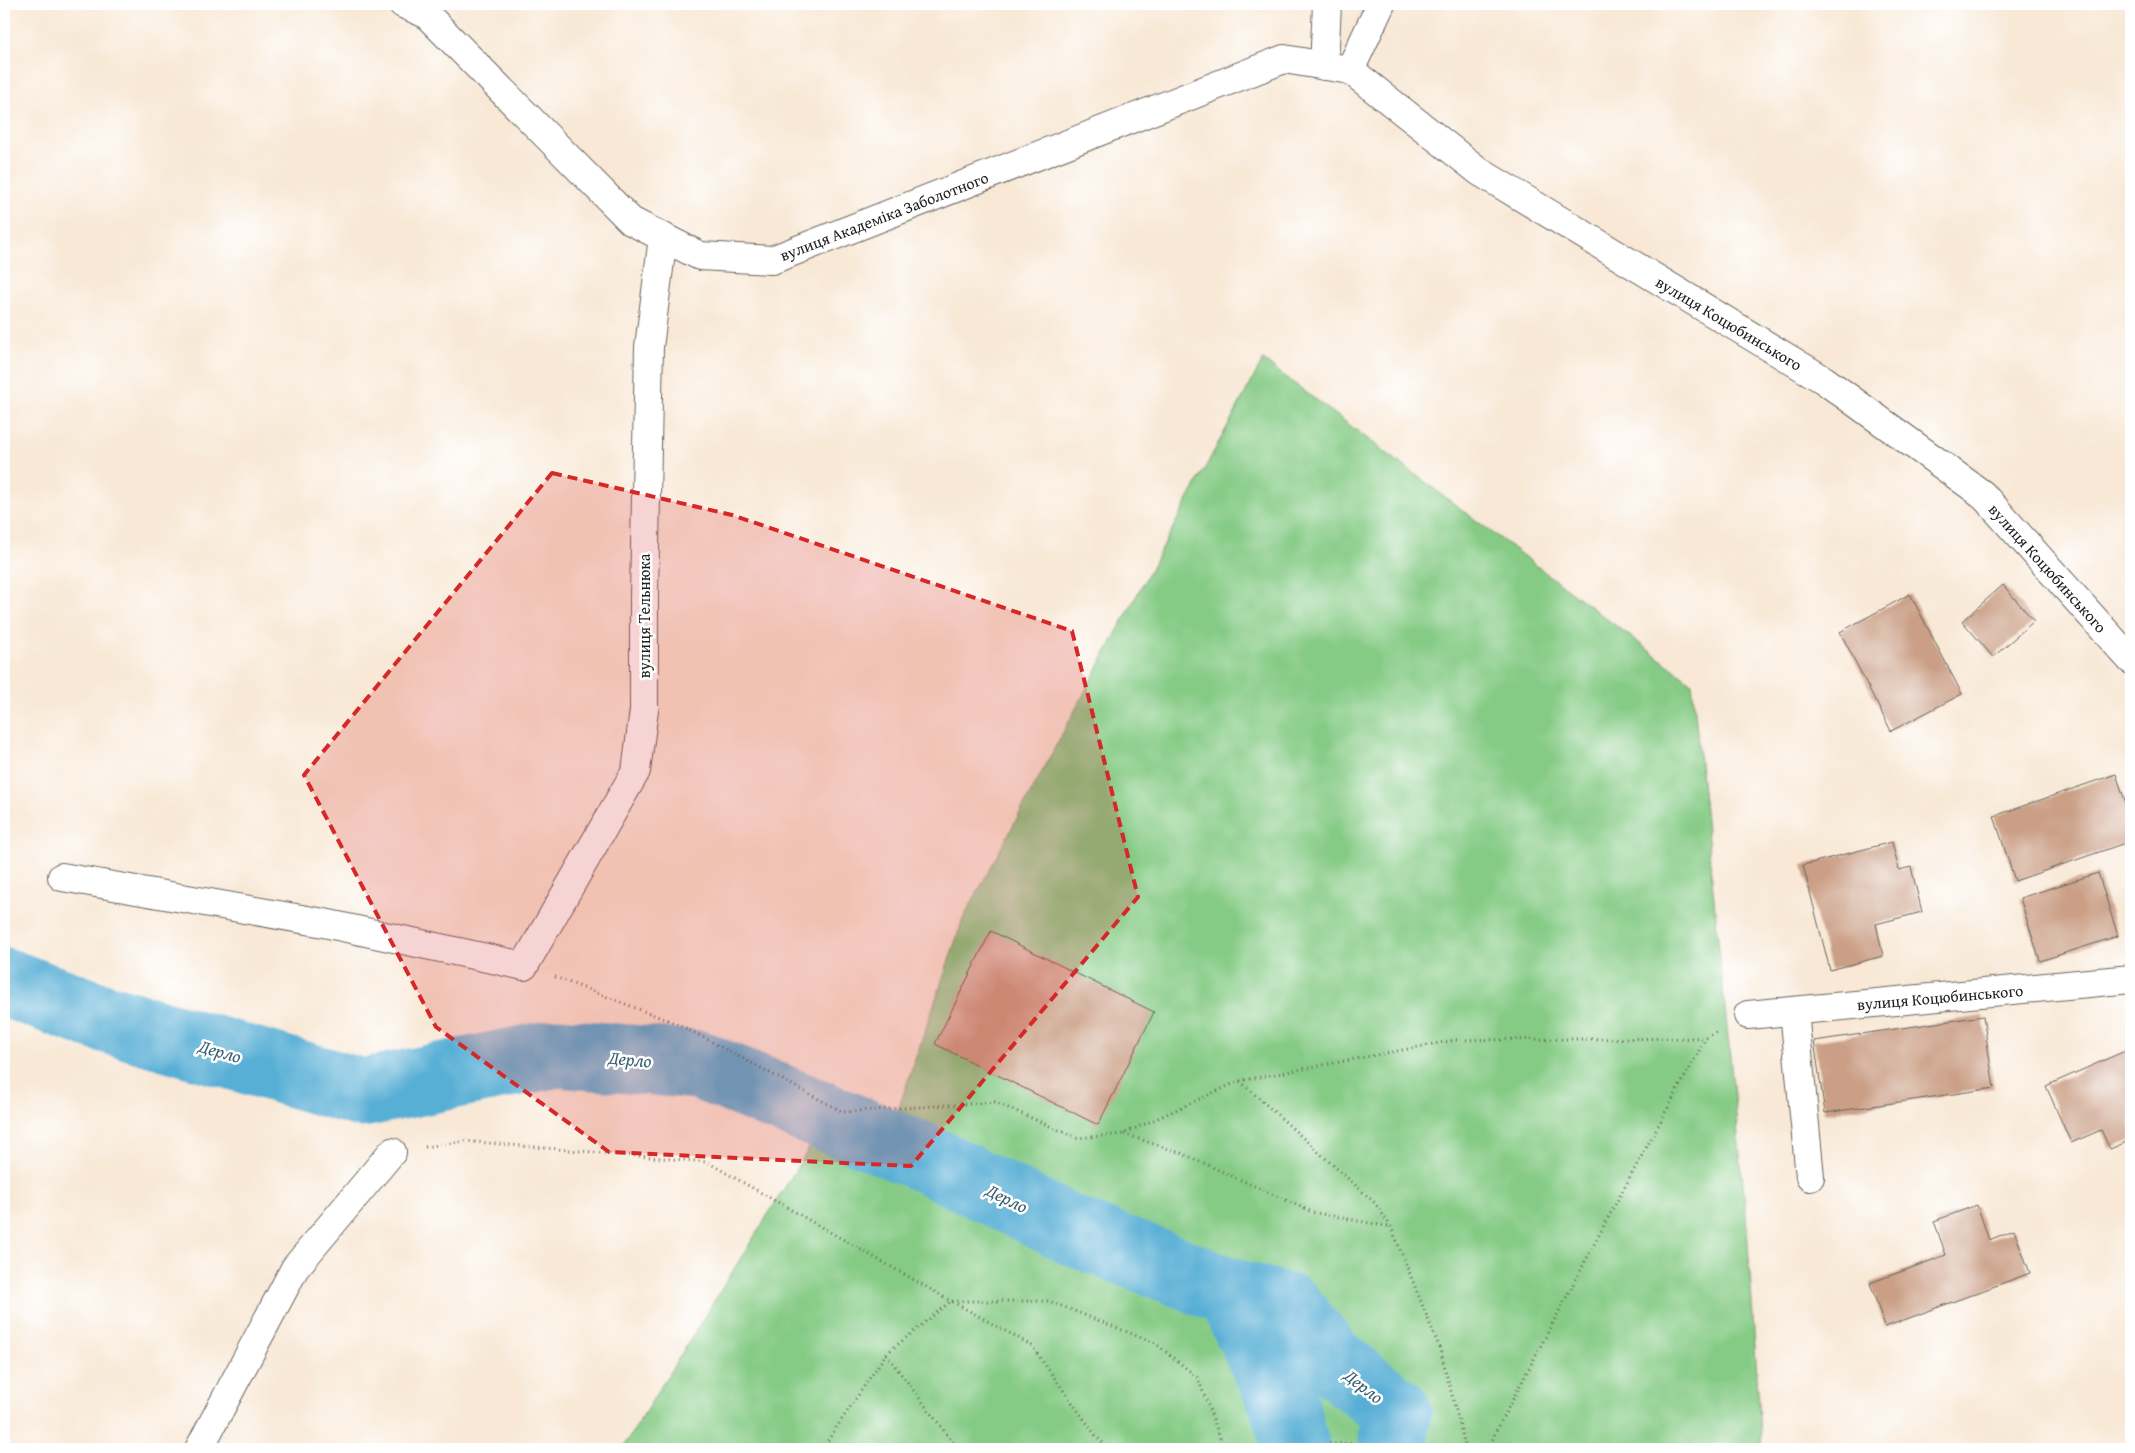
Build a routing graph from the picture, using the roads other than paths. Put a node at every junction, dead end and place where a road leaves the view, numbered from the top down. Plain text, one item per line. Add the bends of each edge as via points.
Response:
1 (1327, 4) edge
2 (1381, 4) edge
3 (421, 7) edge
4 (1324, 66) junction
5 (1350, 70) junction
6 (663, 237) junction
7 (2131, 660) edge
8 (62, 877) dead end
9 (2131, 979) edge
10 (1794, 1011) junction
11 (1748, 1015) road end
12 (392, 1152) road end
13 (1810, 1177) dead end
14 (199, 1449) edge

1 - 4 street
2 - 5 street
3 - 6 street, вулиця Академіка Заболотного via 631,221
4 - 5 street, вулиця Академіка Заболотного
4 - 6 street, вулиця Академіка Заболотного via 1284,59 772,260 700,256
5 - 7 street, вулиця Коцюбинського via 1480,172 1824,380 1982,494
6 - 8 street, вулиця Тельнюка via 649,347 644,710 636,771 524,966 324,923
9 - 10 street, вулиця Коцюбинського
10 - 11 street, вулиця Коцюбинського
10 - 13 street
12 - 14 street via 295,1268

